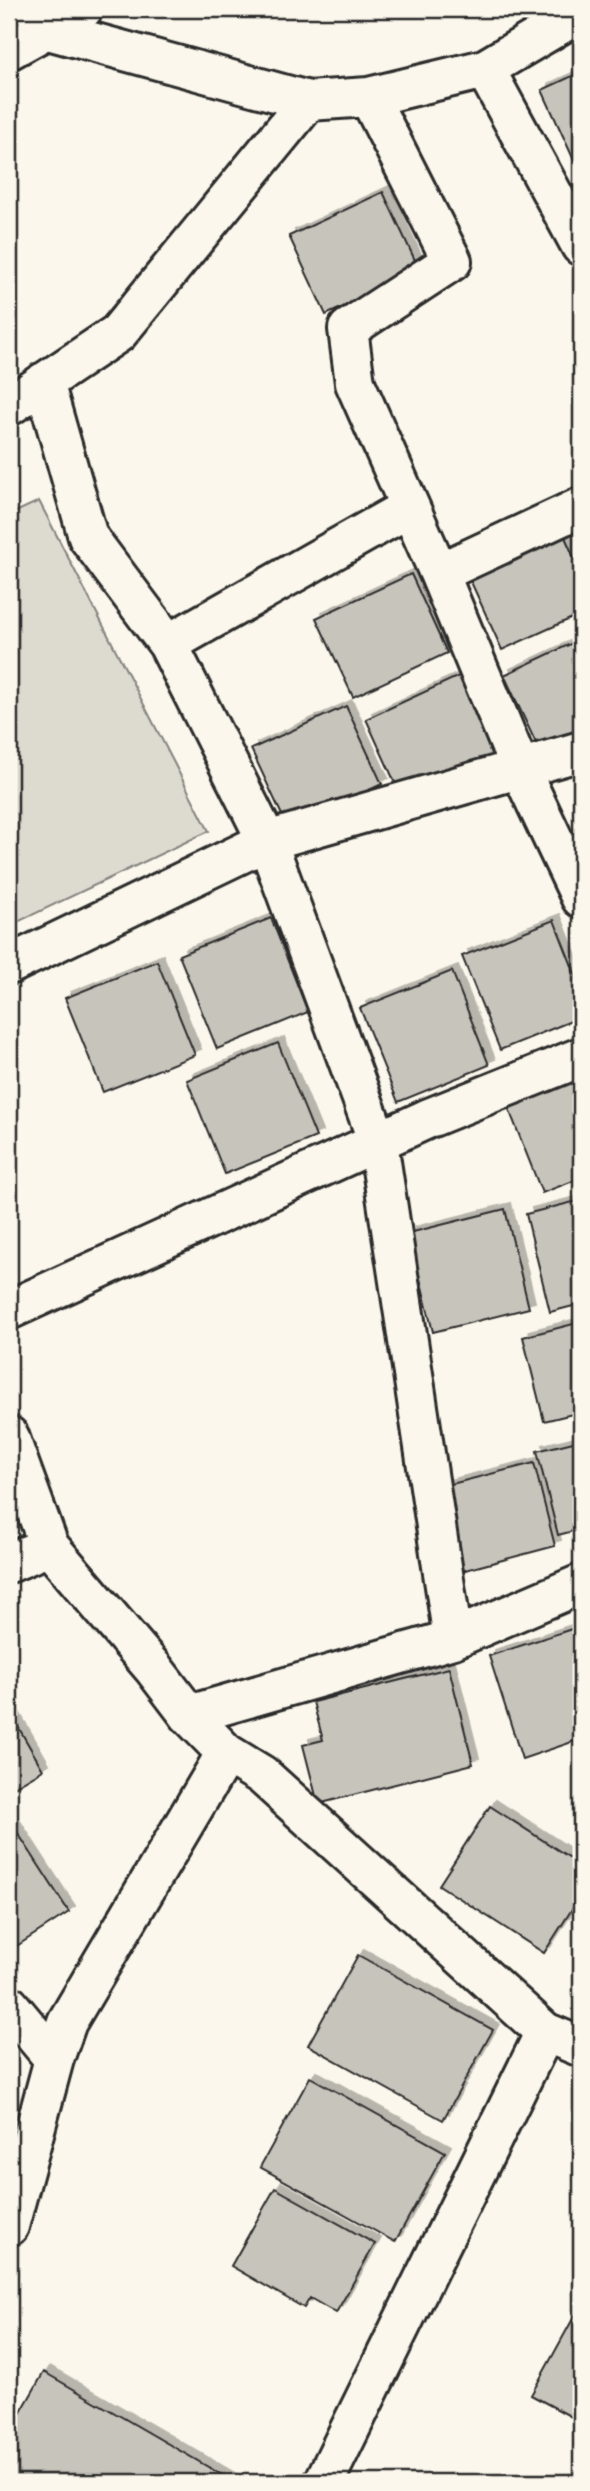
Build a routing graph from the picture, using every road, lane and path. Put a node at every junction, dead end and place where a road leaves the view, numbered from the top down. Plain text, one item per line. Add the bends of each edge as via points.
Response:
1 (83, 9) edge
2 (581, 12) edge
3 (40, 20) edge
4 (9, 50) edge
5 (485, 69) junction
6 (369, 97) junction
7 (308, 101) junction
8 (581, 246) edge
9 (44, 382) junction
10 (9, 405) edge
11 (410, 507) junction
12 (581, 507) edge
13 (439, 573) junction
14 (168, 644) junction
15 (581, 751) edge
16 (520, 769) junction
17 (267, 841) junction
18 (581, 898) edge
19 (9, 965) edge
20 (581, 1057) edge
21 (378, 1142) junction
22 (9, 1310) edge
23 (9, 1436) edge
24 (49, 1546) junction
25 (9, 1563) edge
26 (581, 1584) edge
27 (453, 1639) junction
28 (189, 1715) junction
29 (226, 1753) junction
30 (9, 2005) edge
31 (545, 2032) junction
32 (581, 2047) edge
33 (54, 2059) junction
34 (9, 2227) edge
35 (324, 2482) edge

1 - 3 street
2 - 5 street
3 - 4 street
3 - 7 street
5 - 6 street
5 - 8 street
6 - 7 street
6 - 11 street via 452,261 348,329 355,383
7 - 9 street via 118,333
9 - 10 street
9 - 14 street via 88,537
11 - 13 street
11 - 14 street
12 - 13 street
13 - 16 street
14 - 17 street
15 - 16 street
16 - 17 street
16 - 18 street
17 - 19 street
17 - 21 street
20 - 21 street
21 - 22 street
21 - 27 street
23 - 24 street
24 - 25 street
24 - 28 street
26 - 27 street
27 - 28 street
28 - 29 street
29 - 31 street via 262,1774
29 - 33 street via 67,2022
30 - 33 street
31 - 32 street
31 - 35 street
33 - 34 street

